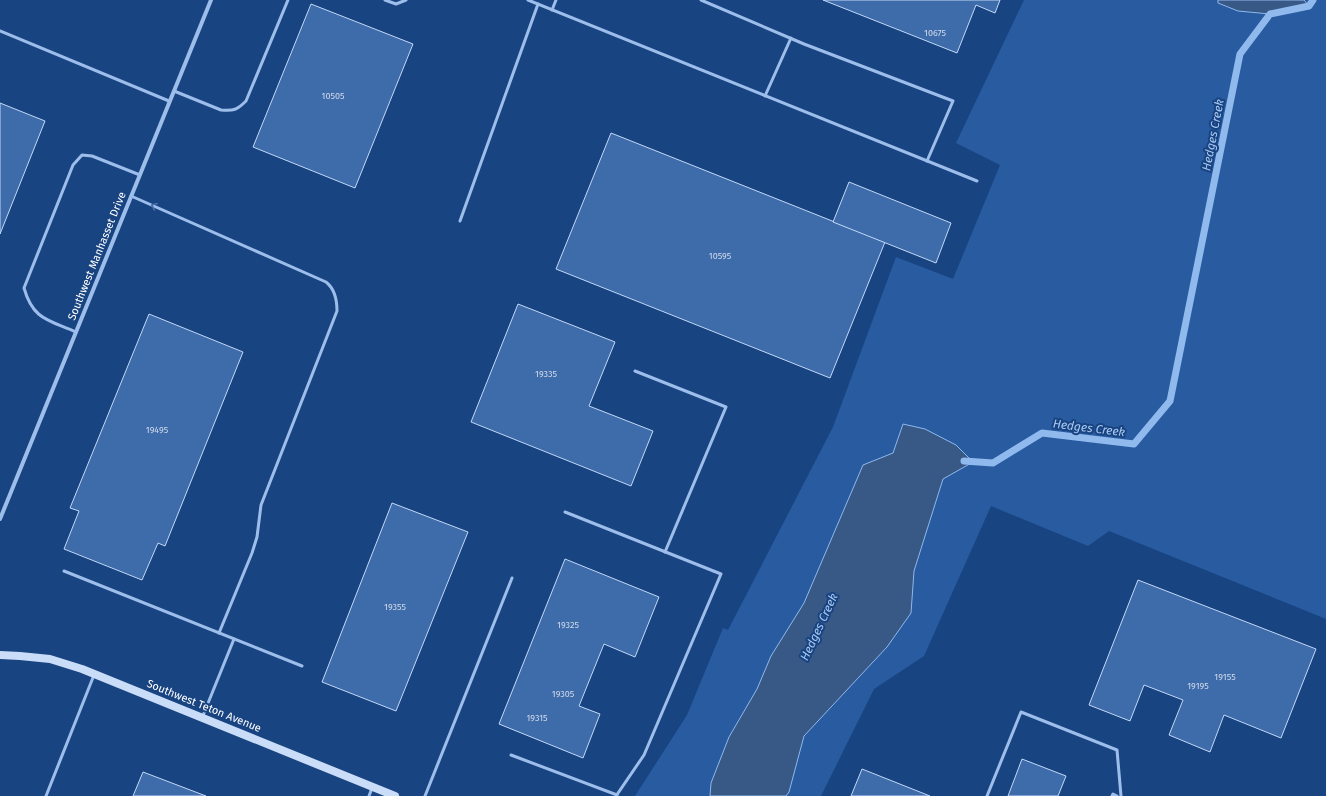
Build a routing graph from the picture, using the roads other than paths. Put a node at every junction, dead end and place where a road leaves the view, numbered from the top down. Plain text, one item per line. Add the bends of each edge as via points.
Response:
1 (210, 0) edge
2 (288, 0) edge
3 (385, 0) edge
4 (406, 0) edge
5 (528, 0) edge
6 (556, 0) edge
7 (701, 0) edge
8 (538, 4) junction
9 (552, 10) junction
10 (0, 31) edge
11 (791, 38) junction
12 (174, 91) junction
13 (765, 96) junction
14 (169, 101) junction
15 (927, 161) junction
16 (140, 175) junction
17 (977, 181) dead end
18 (131, 196) junction
19 (460, 222) dead end
20 (76, 332) junction
21 (635, 371) dead end
22 (565, 512) dead end
23 (0, 518) edge
24 (665, 552) junction
25 (64, 571) dead end
26 (512, 578) dead end
27 (219, 633) junction
28 (234, 639) junction
29 (0, 655) edge
30 (302, 666) dead end
31 (94, 674) junction
32 (202, 718) junction
33 (511, 755) dead end
34 (373, 787) junction
35 (617, 795) edge
36 (46, 796) edge
37 (369, 796) edge
38 (395, 796) edge
39 (425, 796) edge
40 (987, 796) edge
41 (1112, 796) edge
42 (1117, 796) edge
43 (1121, 796) edge

1 - 12 street, Southwest Manhasset Drive
2 - 12 lane via 246,101 238,109 221,110
3 - 4 lane via 396,4
5 - 8 lane
6 - 9 lane
7 - 11 lane
8 - 9 lane
8 - 19 lane
9 - 13 lane
10 - 14 lane
11 - 13 lane
11 - 15 lane via 953,101
12 - 14 street, Southwest Manhasset Drive
13 - 15 lane
14 - 16 street, Southwest Manhasset Drive
15 - 17 lane
16 - 18 street, Southwest Manhasset Drive
16 - 20 lane via 92,156 82,155 73,165 24,288 31,306 40,316
18 - 20 street, Southwest Manhasset Drive
27 -> 18 lane via 252,553 261,505 337,312 337,301 326,282
20 - 23 street, Southwest Manhasset Drive
21 - 24 lane via 726,407
22 - 24 lane
24 - 35 lane via 721,574 644,756
25 - 27 lane
26 - 39 lane
27 - 28 lane
28 - 30 lane
28 - 32 lane
29 - 31 street, Southwest Teton Avenue via 50,659
31 - 32 street, Southwest Teton Avenue
31 - 36 lane
32 - 34 street, Southwest Teton Avenue
33 - 35 lane
34 - 37 lane
34 - 38 street, Southwest Teton Avenue
40 - 43 lane via 1021,712 1117,750
41 - 42 lane

